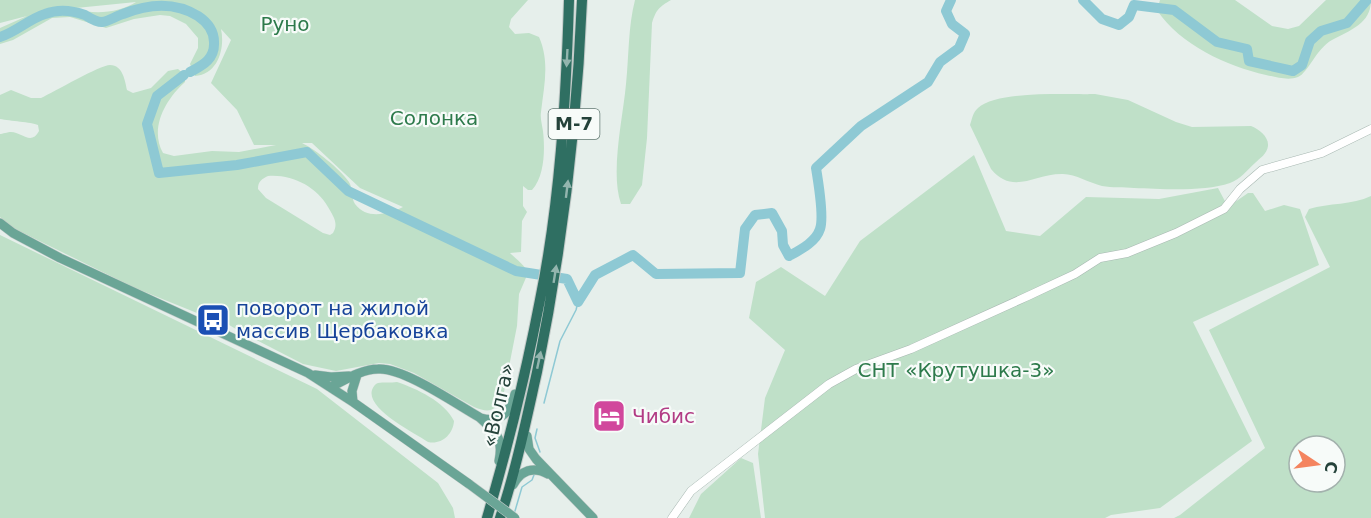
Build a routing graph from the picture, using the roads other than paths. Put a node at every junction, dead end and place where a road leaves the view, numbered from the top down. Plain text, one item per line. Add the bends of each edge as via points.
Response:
1 (569, 0) edge
2 (582, 0) edge
3 (1371, 129) edge
4 (0, 223) edge
5 (554, 247) junction
6 (546, 300) junction
7 (308, 373) junction
8 (524, 373) junction
9 (357, 375) junction
10 (331, 387) junction
11 (352, 402) junction
12 (530, 406) junction
13 (479, 417) junction
14 (526, 436) junction
15 (550, 476) junction
16 (496, 485) junction
17 (512, 486) junction
18 (487, 518) edge
19 (500, 518) edge
20 (515, 518) edge
21 (592, 518) edge
22 (672, 518) edge

1 -> 5 highway, М-7
5 -> 2 highway, М-7 via 570,163
3 - 22 street via 1322,153 1262,170 1224,209 1176,233 1127,253 1100,258 1028,296 829,384 692,491
4 - 7 main road via 60,258
5 - 6 highway, М-7
6 - 8 highway, «Волга» / М-7
12 -> 6 highway, «Волга» / М-7
7 - 9 main road via 331,377
7 - 10 main road
8 - 13 main road via 505,415 491,420
8 - 16 highway, «Волга» / М-7
9 - 10 main road
9 - 11 main road
9 - 13 main road via 380,368 396,371
10 - 11 main road
11 - 20 main road, bridge
12 - 14 main road
12 - 17 highway, «Волга» / М-7
13 - 16 main road via 501,443
14 - 15 main road via 529,449
14 - 17 main road
15 - 17 main road via 530,470 520,473
15 - 21 main road
16 - 18 highway, «Волга» / М-7
17 - 19 highway, «Волга» / М-7

